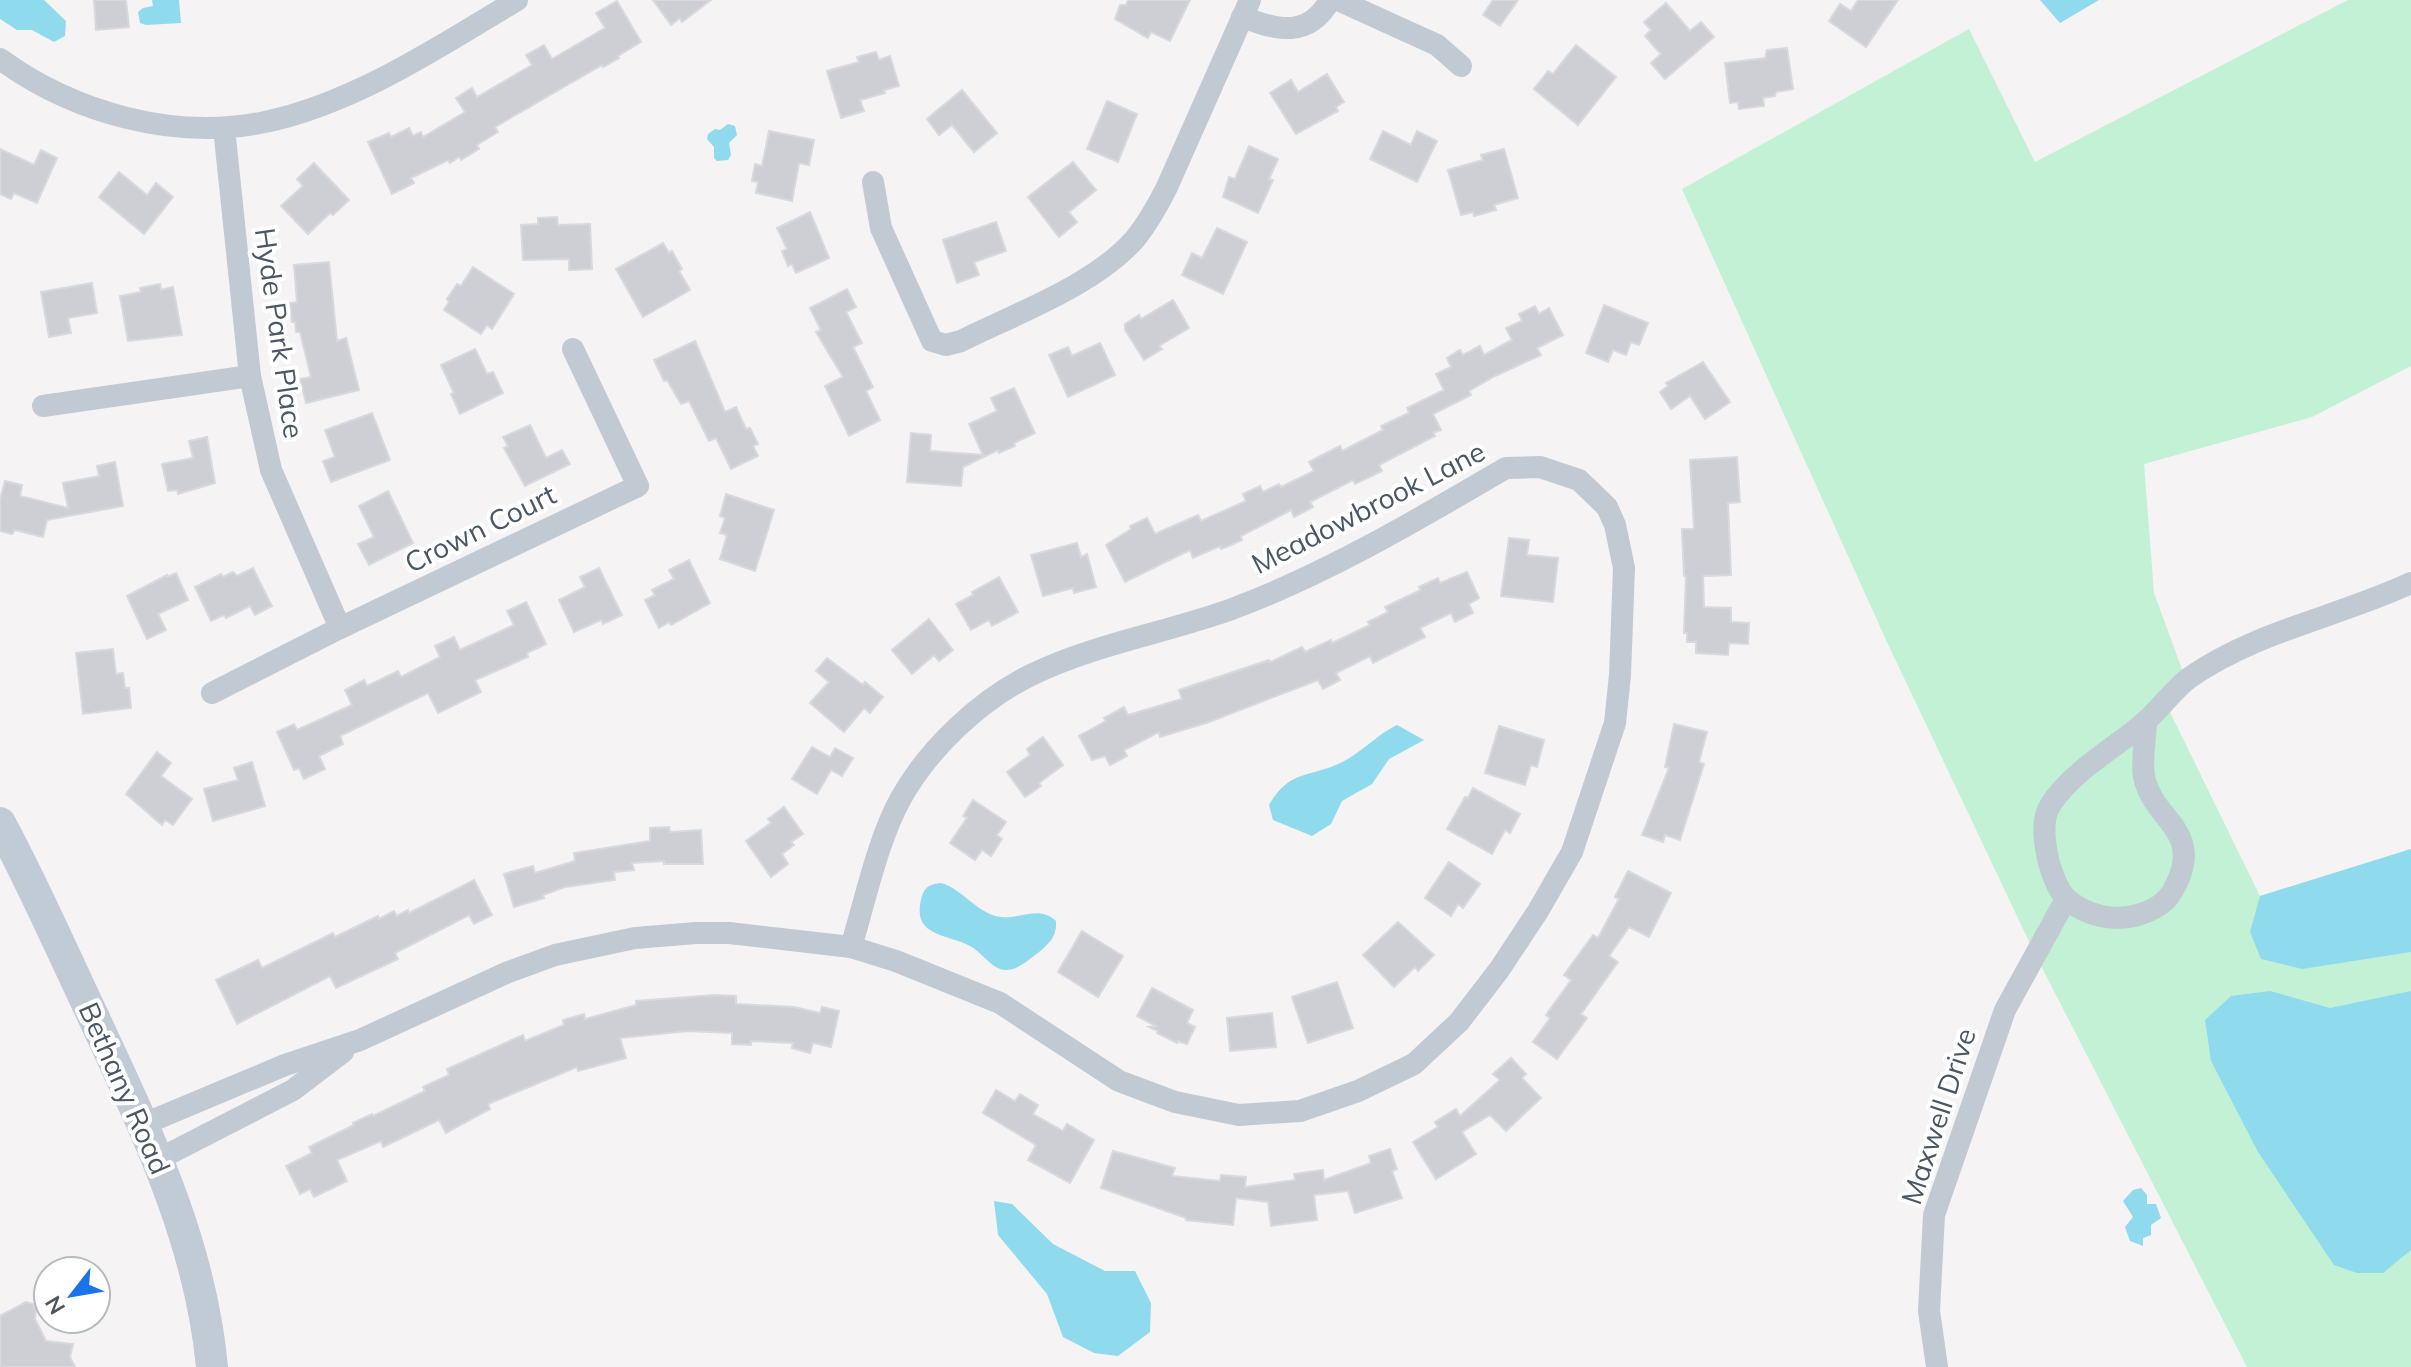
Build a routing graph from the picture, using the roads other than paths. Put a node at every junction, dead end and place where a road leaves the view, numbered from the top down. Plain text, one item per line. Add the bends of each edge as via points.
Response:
1 (517, 0) edge
2 (1330, 0) edge
3 (1338, 0) edge
4 (1246, 9) edge
5 (0, 59) edge
6 (1461, 66) dead end
7 (224, 128) junction
8 (873, 182) dead end
9 (573, 349) dead end
10 (250, 376) junction
11 (43, 406) dead end
12 (2411, 583) edge
13 (340, 628) junction
14 (212, 693) dead end
15 (2146, 721) junction
16 (0, 823) edge
17 (2066, 899) junction
18 (851, 947) junction
19 (360, 1040) junction
20 (144, 1124) junction
21 (159, 1159) junction
22 (212, 1367) edge
23 (1937, 1367) edge

1 - 7 street via 340,97 267,122
2 - 4 street via 1299,27 1273,28
3 - 6 street via 1437,45
4 - 8 street via 1167,187 1134,240 1087,279 961,341 932,341 881,228
5 - 7 street via 84,106 129,119
7 - 10 street, Hyde Park Place
9 - 13 street, Crown Court via 638,486
10 - 11 street
10 - 13 street, Hyde Park Place via 271,470
12 - 15 street via 2223,656 2186,680
13 - 14 street, Crown Court
15 - 17 street via 2049,806 2044,841 2051,871
15 - 17 street via 2144,776 2154,801 2182,838 2185,862 2172,896 2145,913 2122,919 2090,914
16 - 20 main road, Bethany Road
17 - 23 street, Maxwell Drive via 2005,1010 1934,1215 1929,1311
18 - 18 street, Meadowbrook Lane via 1000,1003 1119,1081 1175,1102 1239,1115 1300,1111 1414,1064 1459,1022 1499,970 1572,852 1615,723 1619,687 1624,568 1607,507 1579,480 1540,467 1506,468 1328,568 1211,616 1027,677 946,737 902,797
18 - 19 street, Meadowbrook Lane via 729,933 635,938 530,963
19 - 20 street, Meadowbrook Lane
19 - 21 street, Meadowbrook Lane via 293,1090
20 - 21 main road, Bethany Road
21 - 22 main road, Bethany Road via 191,1254

